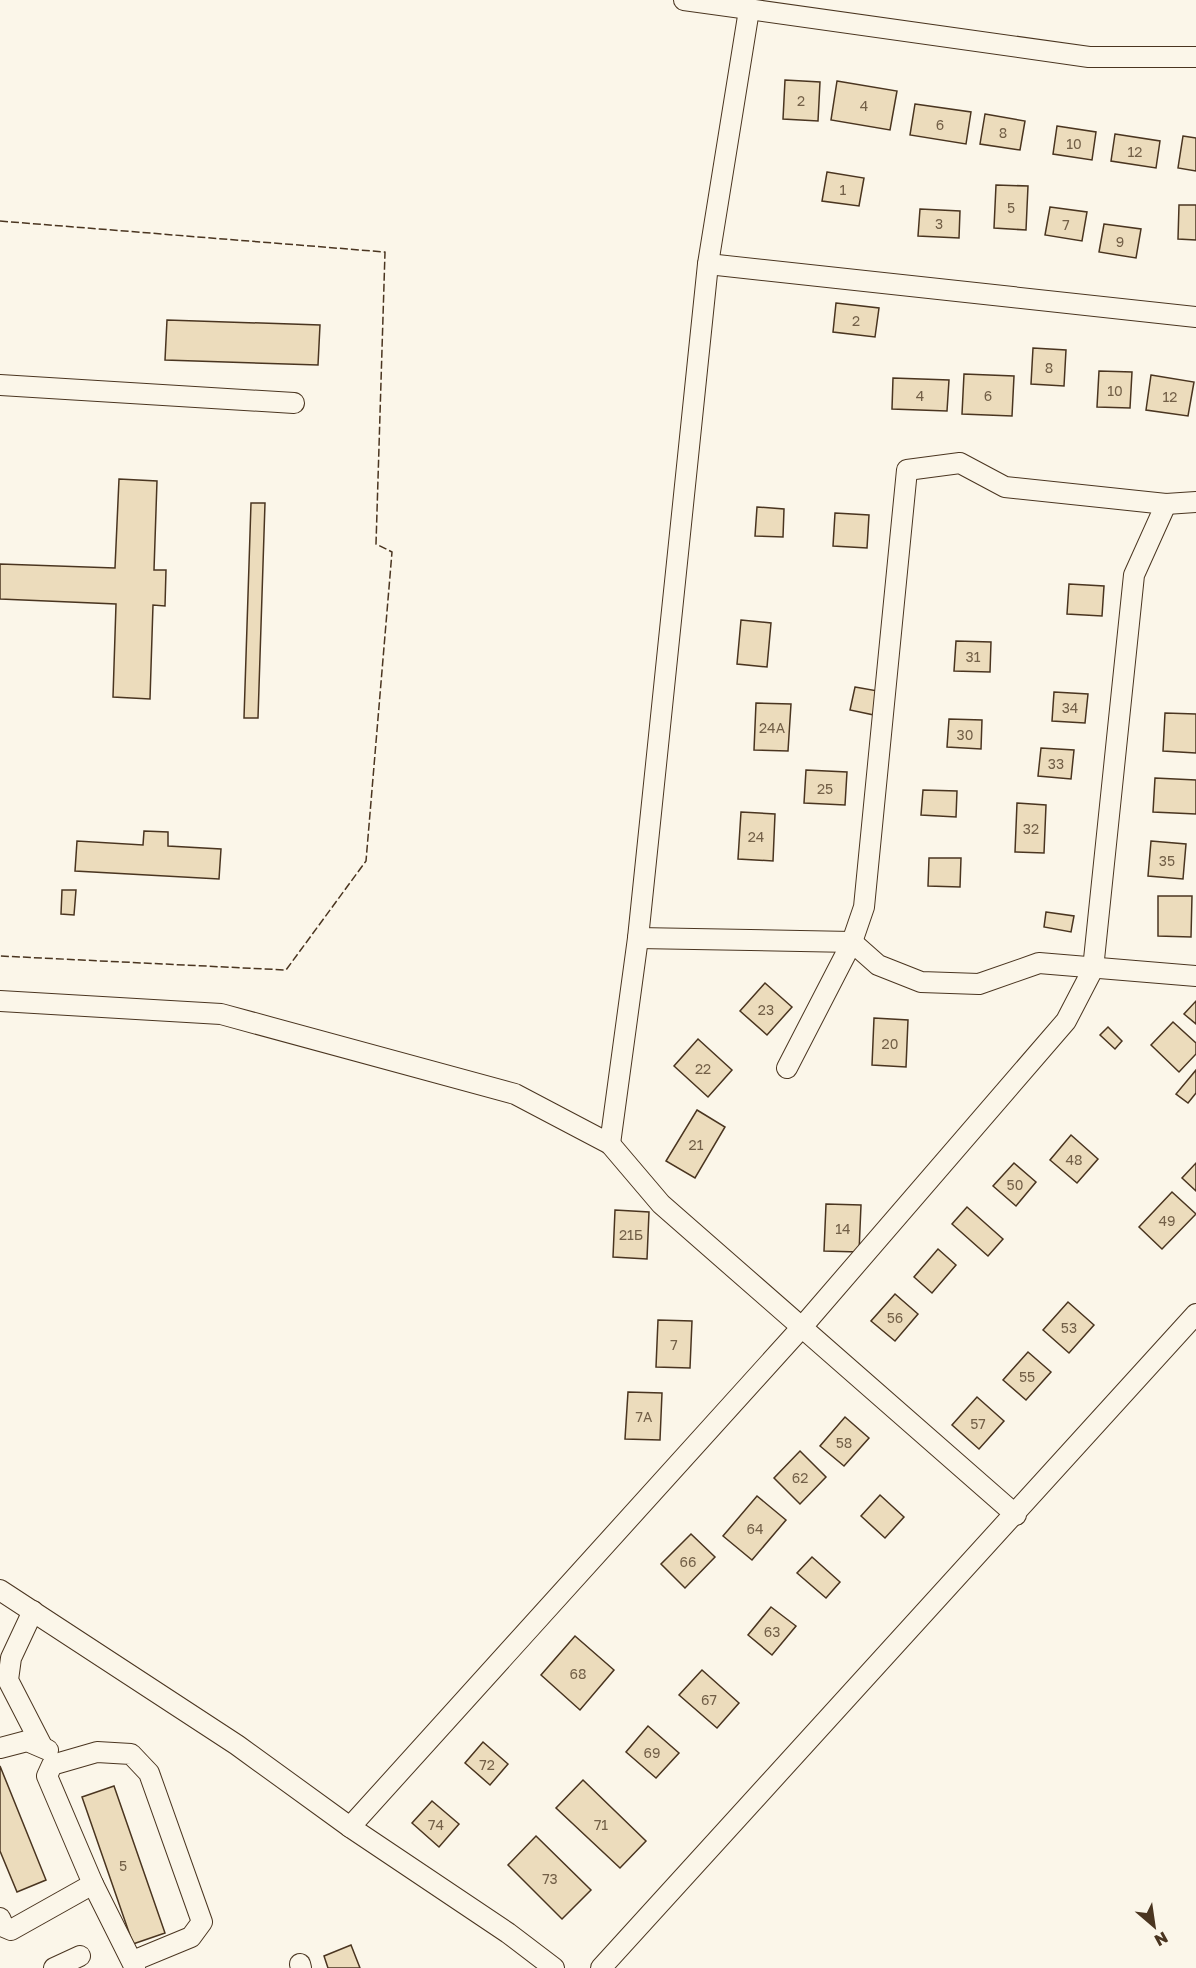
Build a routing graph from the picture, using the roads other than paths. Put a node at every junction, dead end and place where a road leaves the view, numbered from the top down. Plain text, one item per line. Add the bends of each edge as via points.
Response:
1 (684, 0) edge
2 (749, 10) junction
3 (1196, 57) edge
4 (708, 264) junction
5 (1196, 316) edge
6 (0, 385) edge
7 (294, 403) dead end
8 (1196, 502) edge
9 (1166, 504) junction
10 (638, 938) junction
11 (852, 942) junction
12 (1093, 969) junction
13 (1196, 976) edge
14 (0, 1000) edge
15 (787, 1068) dead end
16 (610, 1144) junction
17 (1196, 1314) edge
18 (802, 1327) junction
19 (1016, 1515) junction
20 (0, 1590) edge
21 (33, 1611) junction
22 (42, 1746) junction
23 (0, 1748) edge
24 (65, 1761) junction
25 (350, 1827) junction
26 (93, 1884) junction
27 (1, 1924) edge
28 (80, 1956) dead end
29 (134, 1965) edge
30 (54, 1968) edge
31 (554, 1968) edge
32 (602, 1968) edge

1 - 2 street
2 - 3 street via 1089,57
2 - 4 street
4 - 5 street
4 - 10 street
6 - 7 street
8 - 9 street
9 - 11 street via 1005,487 960,463 907,470 864,907
9 - 12 street via 1134,575
10 - 11 street
10 - 16 street
11 - 12 street via 878,965 921,982 980,984 1039,963
11 - 15 street
12 - 13 street
12 - 18 street via 1066,1021
14 - 16 street via 221,1014 515,1094
16 - 18 street via 661,1204
17 - 19 street
18 - 19 street
18 - 25 street
19 - 32 street
20 - 21 street
21 - 22 street via 11,1658 8,1680
21 - 25 street via 237,1745
22 - 23 street via 27,1741
22 - 24 street
24 - 26 street via 52,1765 47,1776
24 - 29 street via 98,1752 131,1754 141,1762 149,1773 202,1922 191,1937
25 - 31 street
26 - 27 street via 11,1930
26 - 29 street
28 - 30 street

